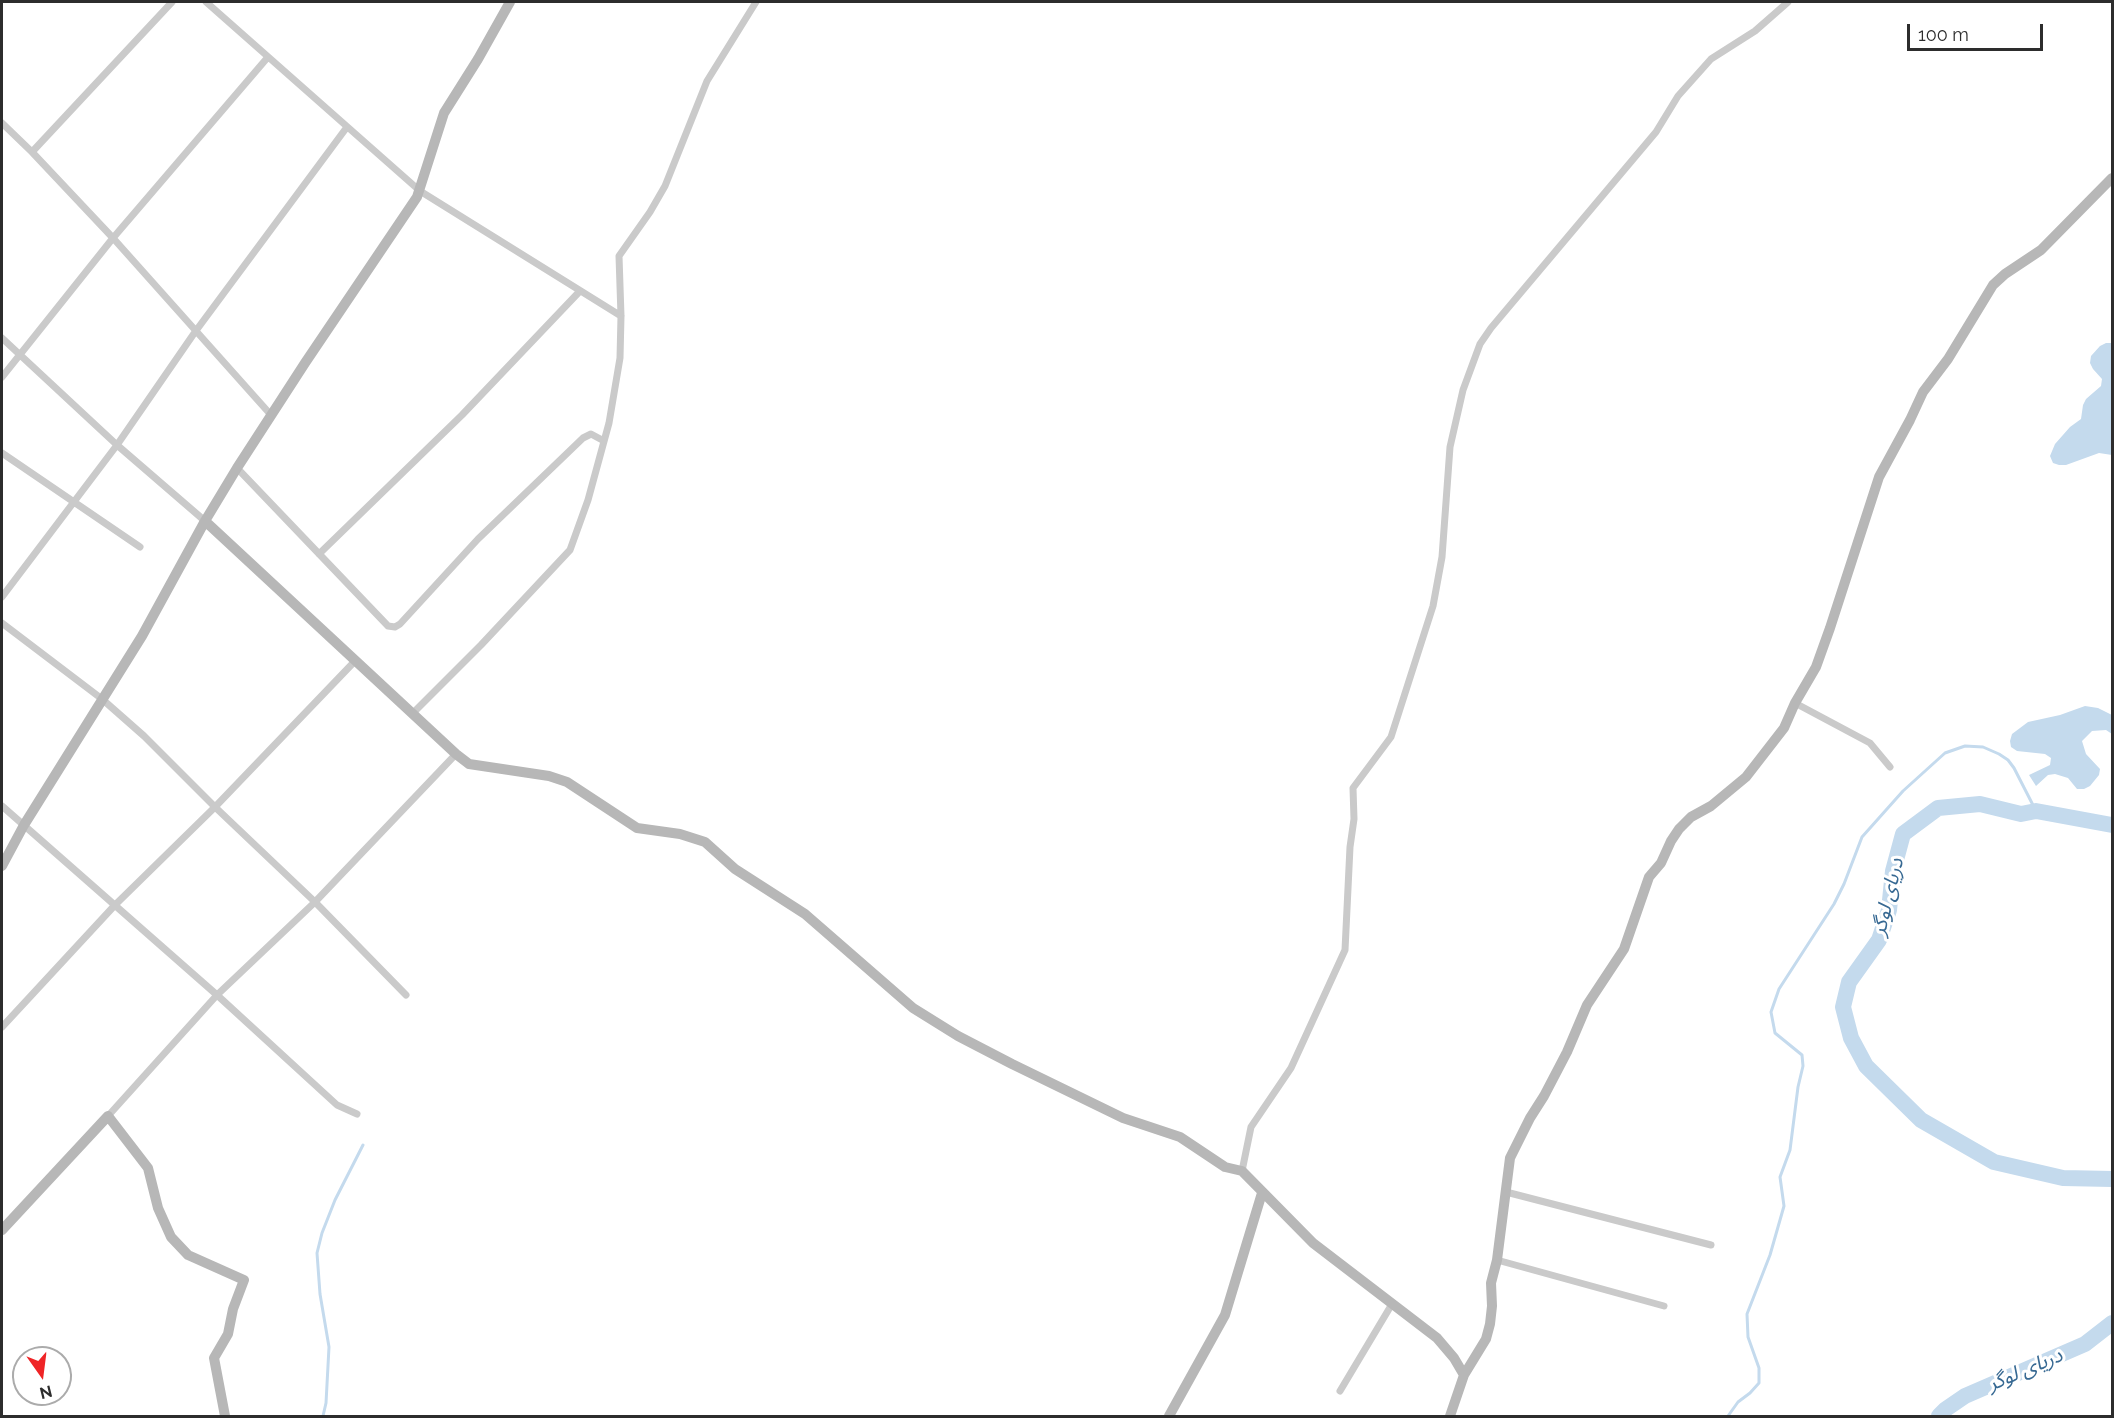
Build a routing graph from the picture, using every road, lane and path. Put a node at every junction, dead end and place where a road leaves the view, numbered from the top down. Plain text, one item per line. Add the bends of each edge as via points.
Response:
1 (172, 2) edge
2 (206, 2) edge
3 (510, 2) edge
4 (756, 2) edge
5 (1788, 2) edge
6 (268, 57) junction
7 (2, 123) edge
8 (347, 127) junction
9 (32, 152) junction
10 (2112, 178) edge
11 (420, 192) junction
12 (113, 238) junction
13 (580, 291) junction
14 (621, 316) junction
15 (195, 332) junction
16 (2, 338) edge
17 (19, 354) junction
18 (2, 377) edge
19 (271, 415) junction
20 (604, 441) junction
21 (117, 445) junction
22 (2, 453) edge
23 (237, 468) junction
24 (73, 503) junction
25 (205, 521) junction
26 (140, 546) dead end
27 (320, 554) junction
28 (2, 597) edge
29 (2, 623) edge
30 (355, 661) junction
31 (102, 699) junction
32 (1795, 703) junction
33 (413, 713) junction
34 (456, 754) junction
35 (1890, 767) dead end
36 (2, 806) edge
37 (215, 807) junction
38 (24, 825) junction
39 (2, 866) edge
40 (315, 902) junction
41 (115, 905) junction
42 (217, 995) junction
43 (406, 995) dead end
44 (2, 1027) edge
45 (357, 1114) dead end
46 (108, 1116) junction
47 (1242, 1171) junction
48 (1506, 1192) junction
49 (1262, 1193) junction
50 (2, 1230) edge
51 (1711, 1245) dead end
52 (1497, 1260) junction
53 (1392, 1304) junction
54 (1664, 1306) dead end
55 (1464, 1375) junction
56 (1340, 1391) dead end
57 (225, 1416) edge
58 (1169, 1416) edge
59 (1450, 1416) edge

1 - 9 street
2 - 6 street
3 - 11 street via 444,114
4 - 14 street via 707,81 650,212 619,256
5 - 47 street via 1755,31 1710,59 1678,96 1656,132 1480,344 1463,390 1450,447 1442,557 1433,606 1391,737 1353,788 1345,950 1290,1068 1251,1127
6 - 8 street
6 - 12 street
7 - 9 street
8 - 11 street
8 - 15 street
9 - 12 street
10 - 32 street via 2041,250 1993,285 1923,392 1879,477 1816,667
11 - 13 street
11 - 19 street
12 - 15 street
12 - 17 street
13 - 14 street
13 - 27 street via 462,416
14 - 20 street via 620,358
15 - 19 street
15 - 21 street
16 - 17 street
17 - 18 street
17 - 21 street
19 - 23 street
20 - 27 street via 591,434 583,438 478,539 395,627 388,626
20 - 33 street via 570,550
21 - 24 street
21 - 25 street
22 - 24 street
23 - 25 street
23 - 27 street
24 - 26 street
24 - 28 street
25 - 30 street
25 - 31 street via 142,636
29 - 31 street
30 - 33 street
30 - 37 street
31 - 37 street
31 - 38 street
32 - 35 street via 1870,743
32 - 48 street via 1784,728 1764,756 1727,794 1679,829 1649,878 1624,949 1587,1005 1567,1052 1510,1158
33 - 34 street
34 - 40 street
34 - 47 street via 470,764 567,782 637,828 705,842 735,869 805,914 913,1008 958,1036 1123,1118 1180,1137 1225,1167
36 - 38 street
37 - 40 street
37 - 41 street
38 - 39 street
38 - 41 street
40 - 42 street
40 - 43 street
41 - 42 street
41 - 44 street
42 - 45 street via 337,1105
42 - 46 street
46 - 50 street
46 - 57 street via 148,1168 171,1238 188,1255 244,1280 228,1334 214,1358
47 - 49 street
48 - 51 street
48 - 52 street
49 - 53 street via 1313,1243
49 - 58 street via 1225,1315
52 - 54 street
52 - 55 street via 1486,1339
53 - 55 street via 1437,1338
53 - 56 street
55 - 59 street

